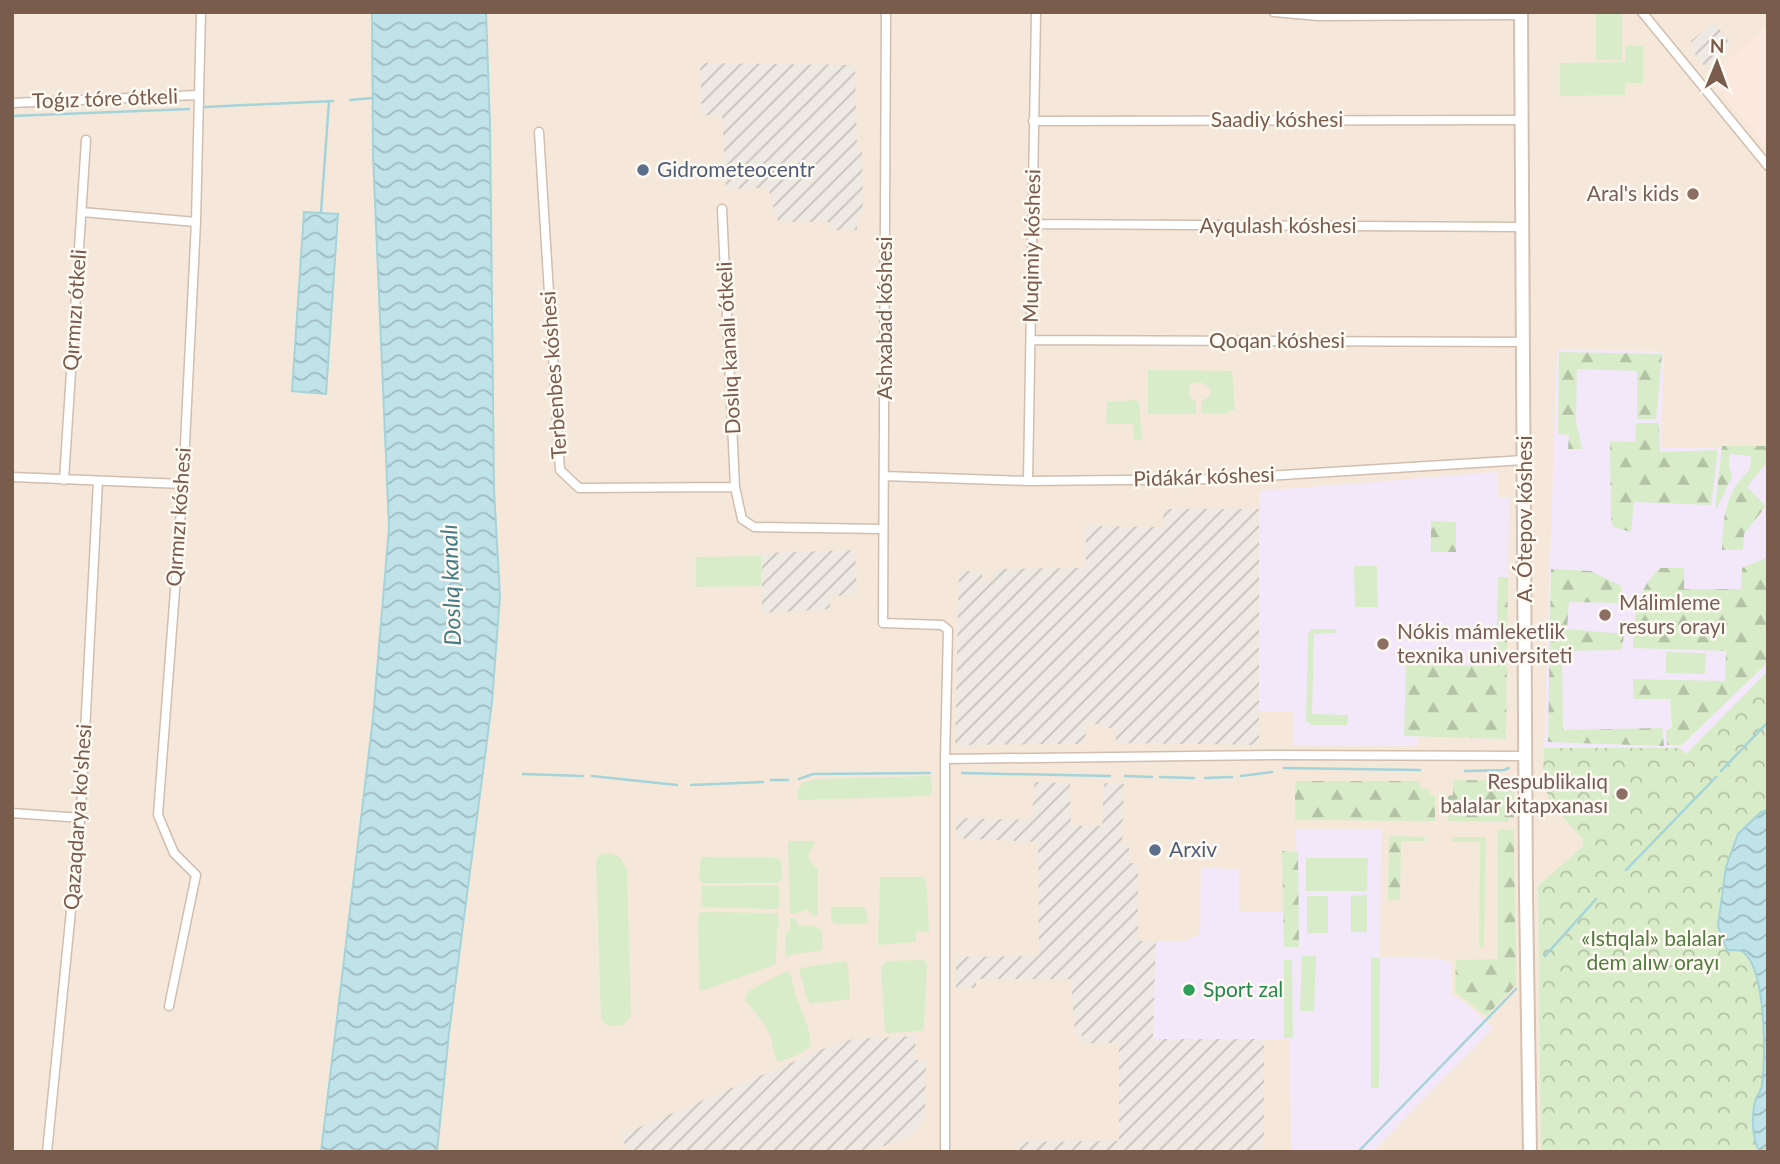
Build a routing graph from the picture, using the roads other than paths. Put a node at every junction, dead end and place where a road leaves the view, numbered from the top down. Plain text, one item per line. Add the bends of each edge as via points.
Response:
1 (201, 12) edge
2 (886, 12) edge
3 (1036, 12) edge
4 (1274, 12) edge
5 (1642, 12) edge
6 (1521, 13) edge
7 (198, 95) junction
8 (12, 103) edge
9 (1521, 120) junction
10 (1033, 121) junction
11 (539, 132) dead end
12 (86, 140) dead end
13 (1766, 161) edge
14 (722, 209) dead end
15 (82, 212) junction
16 (196, 222) junction
17 (1033, 224) junction
18 (1523, 228) junction
19 (1031, 340) junction
20 (1523, 342) junction
21 (1524, 460) junction
22 (884, 476) junction
23 (12, 477) edge
24 (64, 480) junction
25 (98, 481) junction
26 (1028, 481) junction
27 (183, 484) junction
28 (735, 487) junction
29 (883, 529) junction
30 (1526, 756) junction
31 (945, 759) junction
32 (12, 813) edge
33 (81, 818) junction
34 (169, 1006) dead end
35 (47, 1152) edge
36 (945, 1152) edge
37 (1530, 1152) edge

1 - 7 street, Qırmızı kóshesi
2 - 22 street, Ashxabad kóshesi
3 - 10 street, Muqimiy kóshesi
4 - 6 street via 1318,16
5 - 13 street
6 - 9 main road, A. Ótepov kóshesi
7 - 8 street, Toǵız tóre ótkeli
7 - 16 street, Qırmızı kóshesi
9 - 10 street, Saadiy kóshesi
9 - 18 main road, A. Ótepov kóshesi
10 - 17 street, Muqimiy kóshesi
11 - 28 street, Terbenbes kóshesi via 560,470 579,488
12 - 15 street, Qırmızı ótkeli
14 - 28 street, Doslıq kanalı ótkeli
15 - 16 street
15 - 24 street, Qırmızı ótkeli
16 - 27 street, Qırmızı kóshesi
17 - 18 street, Ayqulash kóshesi
17 - 19 street, Muqimiy kóshesi
18 - 20 main road, A. Ótepov kóshesi
19 - 20 street, Qoqan kóshesi
19 - 26 street, Muqimiy kóshesi
20 - 21 main road, A. Ótepov kóshesi
21 - 26 street, Pidákár kóshesi via 1219,479
21 - 30 main road, A. Ótepov kóshesi
22 - 26 street, Pidákár kóshesi
22 - 29 street, Ashxabad kóshesi
23 - 24 street
24 - 25 street
25 - 27 street
25 - 33 street, Qazaqdarya ko'shesi
27 - 34 street, Qırmızı kóshesi via 158,816 174,853 196,875
28 - 29 street via 742,519 754,527
29 - 31 street, Ashxabad kóshesi via 883,623 942,625 948,630
30 - 31 street
30 - 37 main road, A. Ótepov kóshesi
31 - 36 street
32 - 33 street
33 - 35 street, Qazaqdarya ko'shesi

